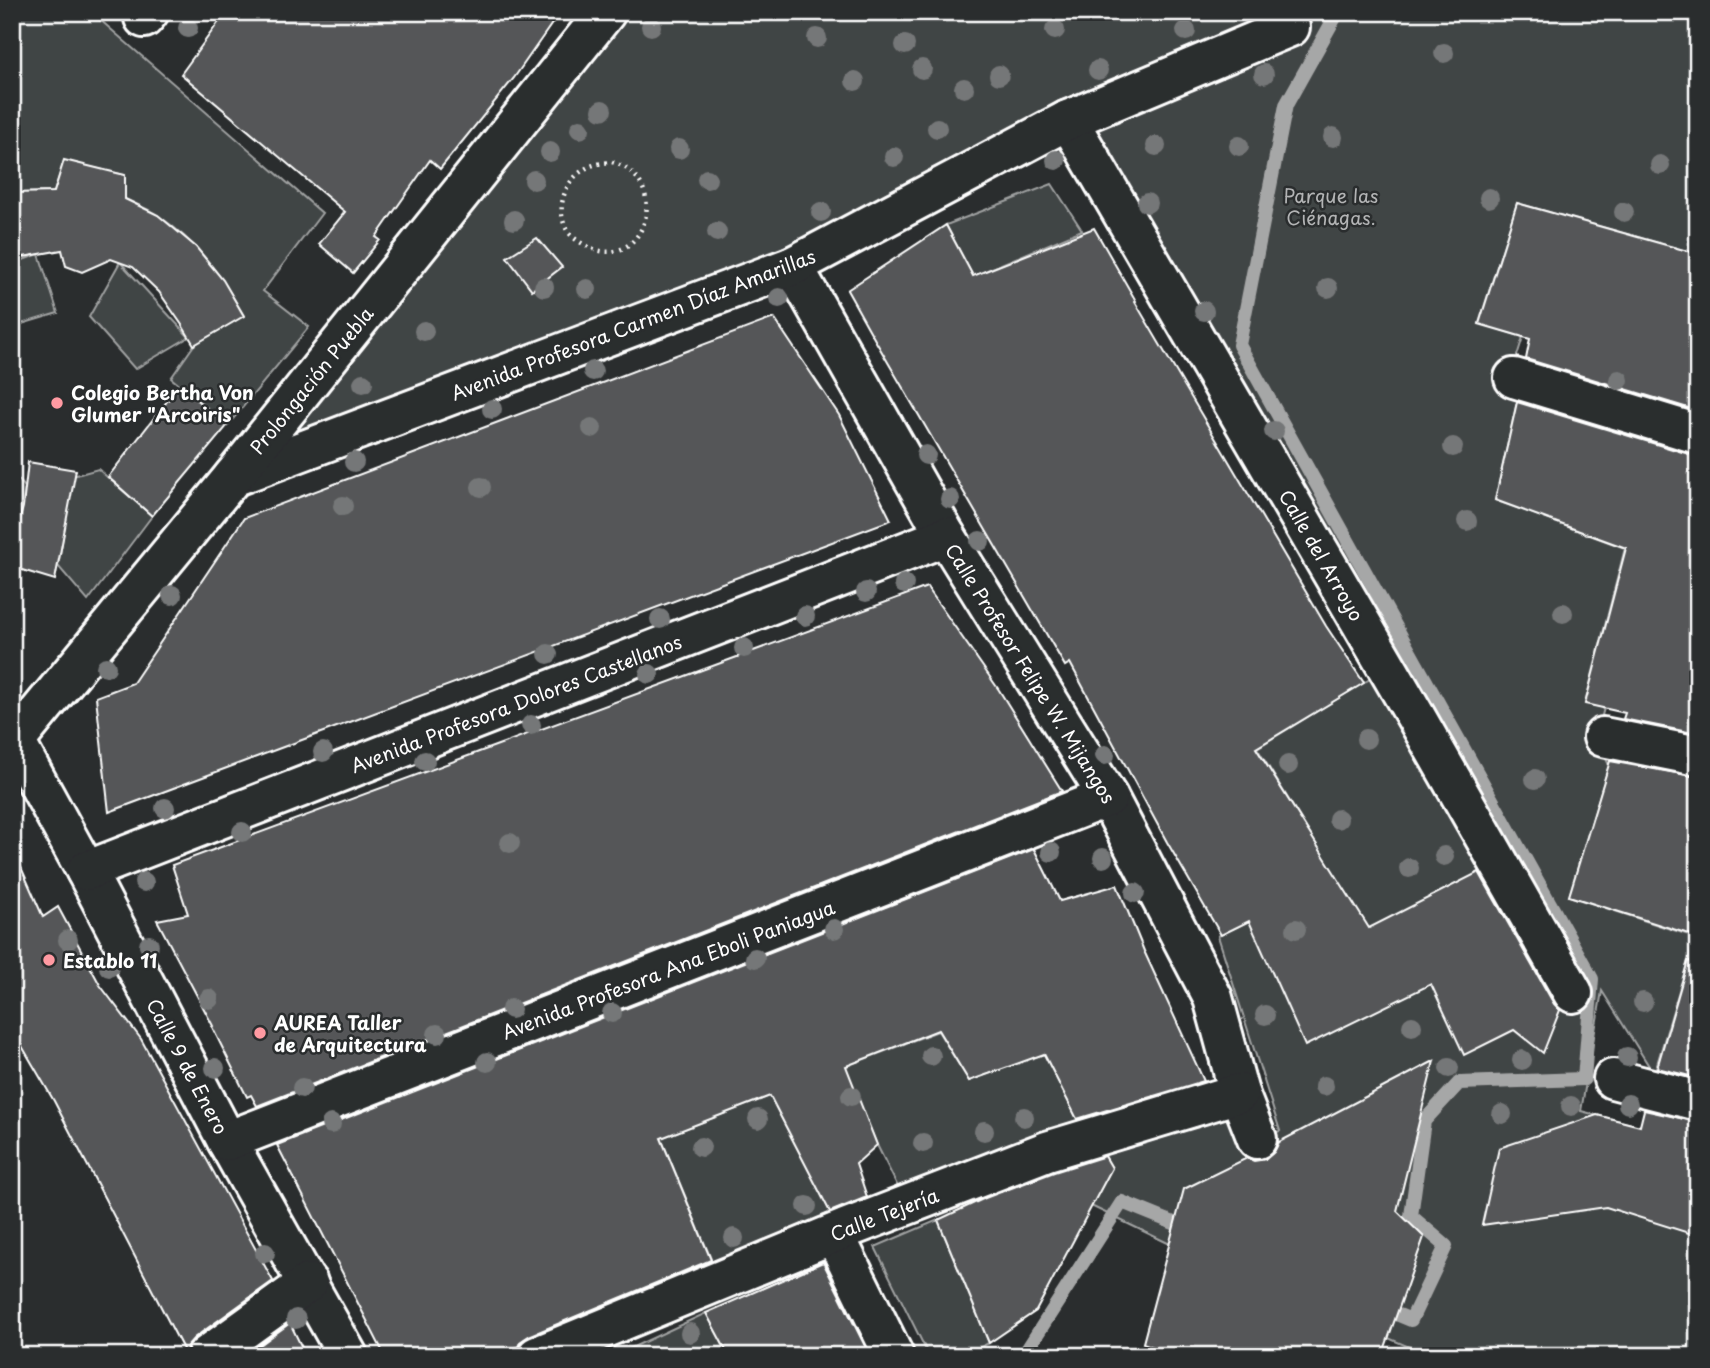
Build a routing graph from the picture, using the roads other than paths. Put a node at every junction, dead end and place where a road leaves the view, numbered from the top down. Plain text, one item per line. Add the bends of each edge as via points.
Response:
1 (606, 12) edge
2 (1290, 27) dead end
3 (1068, 120) junction
4 (793, 265) junction
5 (1514, 378) dead end
6 (1698, 434) edge
7 (233, 477) junction
8 (946, 536) junction
9 (1603, 737) dead end
10 (13, 741) edge
11 (1698, 755) edge
12 (1108, 797) junction
13 (86, 871) junction
14 (1573, 993) dead end
15 (1613, 1079) dead end
16 (1239, 1093) junction
17 (1698, 1101) edge
18 (1257, 1139) dead end
19 (227, 1141) junction
20 (834, 1234) junction
21 (308, 1283) junction
22 (207, 1356) edge
23 (348, 1356) edge
24 (537, 1356) edge
25 (894, 1356) edge

1 - 7 street, Prolongación Puebla
2 - 3 street, Avenida Profesora Carmen Díaz Amarillas
3 - 4 street, Avenida Profesora Carmen Díaz Amarillas
3 - 14 street, Calle del Arroyo
4 - 7 street, Avenida Profesora Carmen Díaz Amarillas
4 - 8 street, Calle Profesor Felipe W. Mijangos
5 - 6 street
7 - 10 street, Prolongación Puebla
8 - 12 street, Calle Profesor Felipe W. Mijangos
8 - 13 street, Avenida Profesora Dolores Castellanos
9 - 11 street
10 - 13 street, Calle 9 de Enero
12 - 16 street, Calle Profesor Felipe W. Mijangos via 1213,998
12 - 19 street, Avenida Profesora Ana Eboli Paniagua
13 - 19 street, Calle 9 de Enero
15 - 17 street
16 - 18 street, Calle Profesor Felipe W. Mijangos
16 - 20 street, Calle Tejería via 1047,1151
19 - 21 street, Calle 9 de Enero
20 - 24 street, Calle Tejería
20 - 25 street
21 - 22 street
21 - 23 street, Calle 9 de Enero

